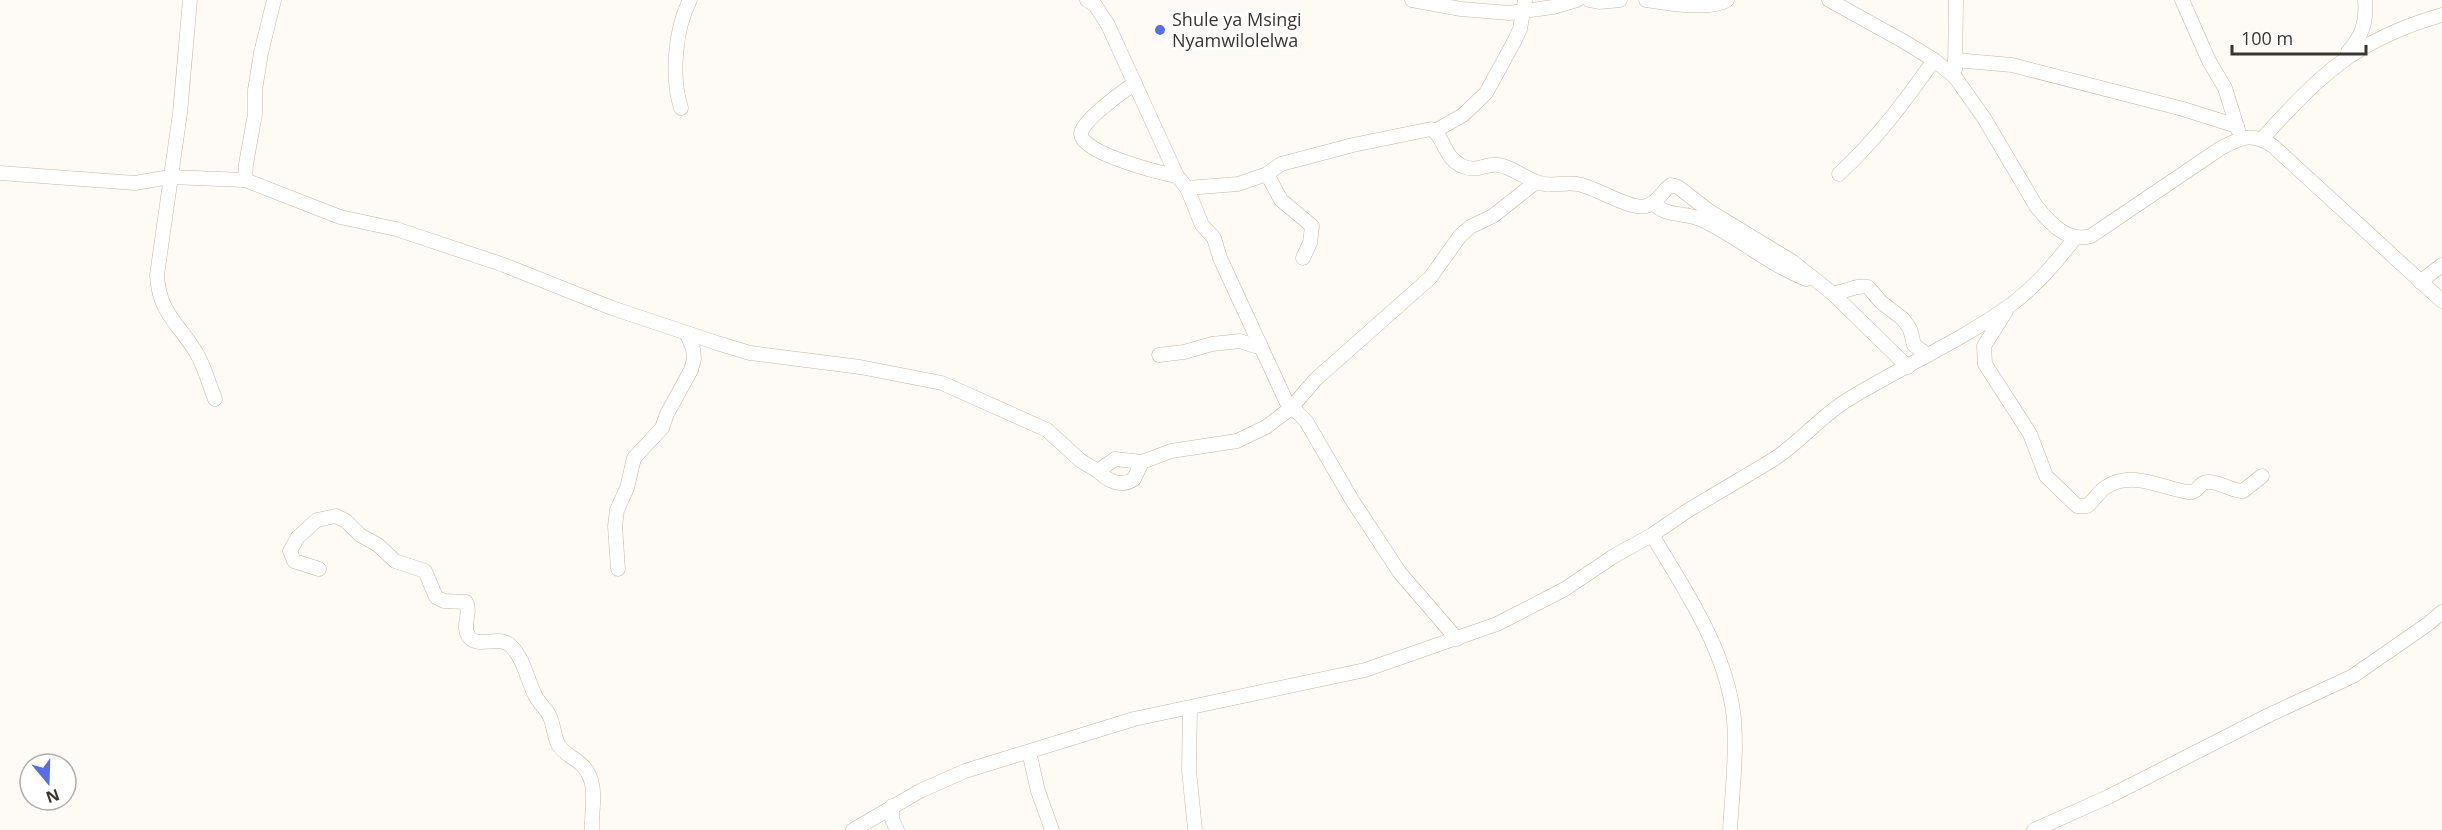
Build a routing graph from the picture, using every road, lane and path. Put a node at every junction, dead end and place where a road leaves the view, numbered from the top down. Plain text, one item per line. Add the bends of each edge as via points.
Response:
1 (190, 0) edge
2 (274, 0) edge
3 (690, 0) edge
4 (1412, 0) edge
5 (1577, 0) edge
6 (1589, 0) edge
7 (1620, 0) edge
8 (1727, 0) edge
9 (1829, 0) edge
10 (1956, 0) edge
11 (2182, 0) edge
12 (2365, 0) edge
13 (1656, 1) edge
14 (1094, 2) edge
15 (1524, 6) edge
16 (2442, 15) edge
17 (1934, 60) junction
18 (1955, 60) junction
19 (2338, 62) junction
20 (1955, 77) junction
21 (1135, 83) junction
22 (681, 108) dead end
23 (1435, 131) junction
24 (2239, 132) junction
25 (2262, 139) junction
26 (0, 173) edge
27 (1267, 174) junction
28 (1839, 174) dead end
29 (1177, 176) junction
30 (170, 177) junction
31 (245, 180) junction
32 (1536, 182) junction
33 (1186, 188) junction
34 (1653, 203) junction
35 (2075, 238) junction
36 (1303, 258) dead end
37 (2442, 265) edge
38 (2420, 282) junction
39 (1820, 284) junction
40 (1832, 292) junction
41 (2442, 301) edge
42 (2011, 305) junction
43 (687, 334) junction
44 (1260, 344) junction
45 (1159, 355) dead end
46 (1928, 355) junction
47 (1908, 367) junction
48 (1277, 380) junction
49 (1305, 391) junction
50 (215, 399) dead end
51 (1291, 408) junction
52 (1142, 462) junction
53 (1098, 471) junction
54 (2262, 476) dead end
55 (1652, 535) junction
56 (618, 568) dead end
57 (319, 569) dead end
58 (2442, 612) edge
59 (1457, 639) junction
60 (1190, 708) junction
61 (1029, 752) junction
62 (892, 806) junction
63 (592, 830) edge
64 (853, 830) edge
65 (897, 830) edge
66 (1052, 830) edge
67 (1195, 830) edge
68 (1730, 830) edge
69 (2034, 830) edge

1 - 30 street
2 - 31 street via 256,81
3 - 22 street via 681,24 674,78
4 - 15 street via 1509,14
5 - 15 street
6 - 7 street
8 - 13 street via 1721,4 1676,5
9 - 17 street
10 - 18 street
11 - 24 street via 2225,88
12 - 19 street via 2367,13 2361,35
14 - 21 street
15 - 23 street via 1515,40 1486,93 1463,115
16 - 19 street via 2392,32
17 - 20 street
17 - 28 street via 1893,117
18 - 20 street
18 - 24 street via 2012,65 2183,109
19 - 25 street
20 - 35 street via 2036,206 2060,230
21 - 29 street
21 - 29 street via 1092,118 1081,130 1081,136 1086,144 1129,164
23 - 27 street via 1424,129 1353,145 1281,164
23 - 32 street via 1444,149 1460,165 1476,170 1500,165
24 - 25 street
24 - 35 street via 2091,236
25 - 38 street
26 - 30 street via 135,183
27 - 33 street via 1238,184
27 - 36 street via 1281,200 1312,226
29 - 33 street
30 - 31 street
30 - 50 street via 158,293 202,363
31 - 43 street via 340,217 396,229 504,265
32 - 34 street via 1580,184 1640,206
32 - 49 street via 1460,236 1430,278
33 - 44 street via 1200,221 1216,243
34 - 39 street via 1660,211 1701,220 1785,269
34 - 39 street via 1671,185 1678,187
35 - 42 street via 2045,275
37 - 38 street
38 - 41 street
39 - 40 street
40 - 46 street via 1868,286 1903,319 1914,345
40 - 47 street
42 - 46 street
42 - 54 street via 1984,346 1984,364 2030,434 2046,476 2077,506 2087,506 2104,488 2120,481 2152,482 2188,492 2209,482 2244,491
43 - 53 street via 750,353 860,367 942,383 1047,430
43 - 56 street via 693,349 691,370 662,428 634,458 617,510
44 - 45 street via 1212,344
44 - 48 street
46 - 47 street
47 - 55 street via 1848,400 1784,453
48 - 49 street
48 - 51 street
49 - 51 street
51 - 52 street via 1266,427 1237,441 1171,451
51 - 59 street via 1306,421 1400,573
52 - 53 street via 1115,459
52 - 53 street via 1134,479 1123,483 1110,481
55 - 59 street via 1555,594 1497,624
55 - 68 street via 1706,630 1728,686 1734,719
57 - 63 street via 294,561 292,545 317,520 336,516 395,561 425,571 436,597 444,602 466,602 465,627 469,637 480,642 506,642 513,648 549,715 561,748 577,759 590,776 594,792
58 - 69 street via 2353,676
59 - 60 street via 1344,676
60 - 61 street via 1109,726
60 - 67 street via 1189,770
61 - 62 street via 947,777
61 - 66 street
62 - 64 street
62 - 65 street

